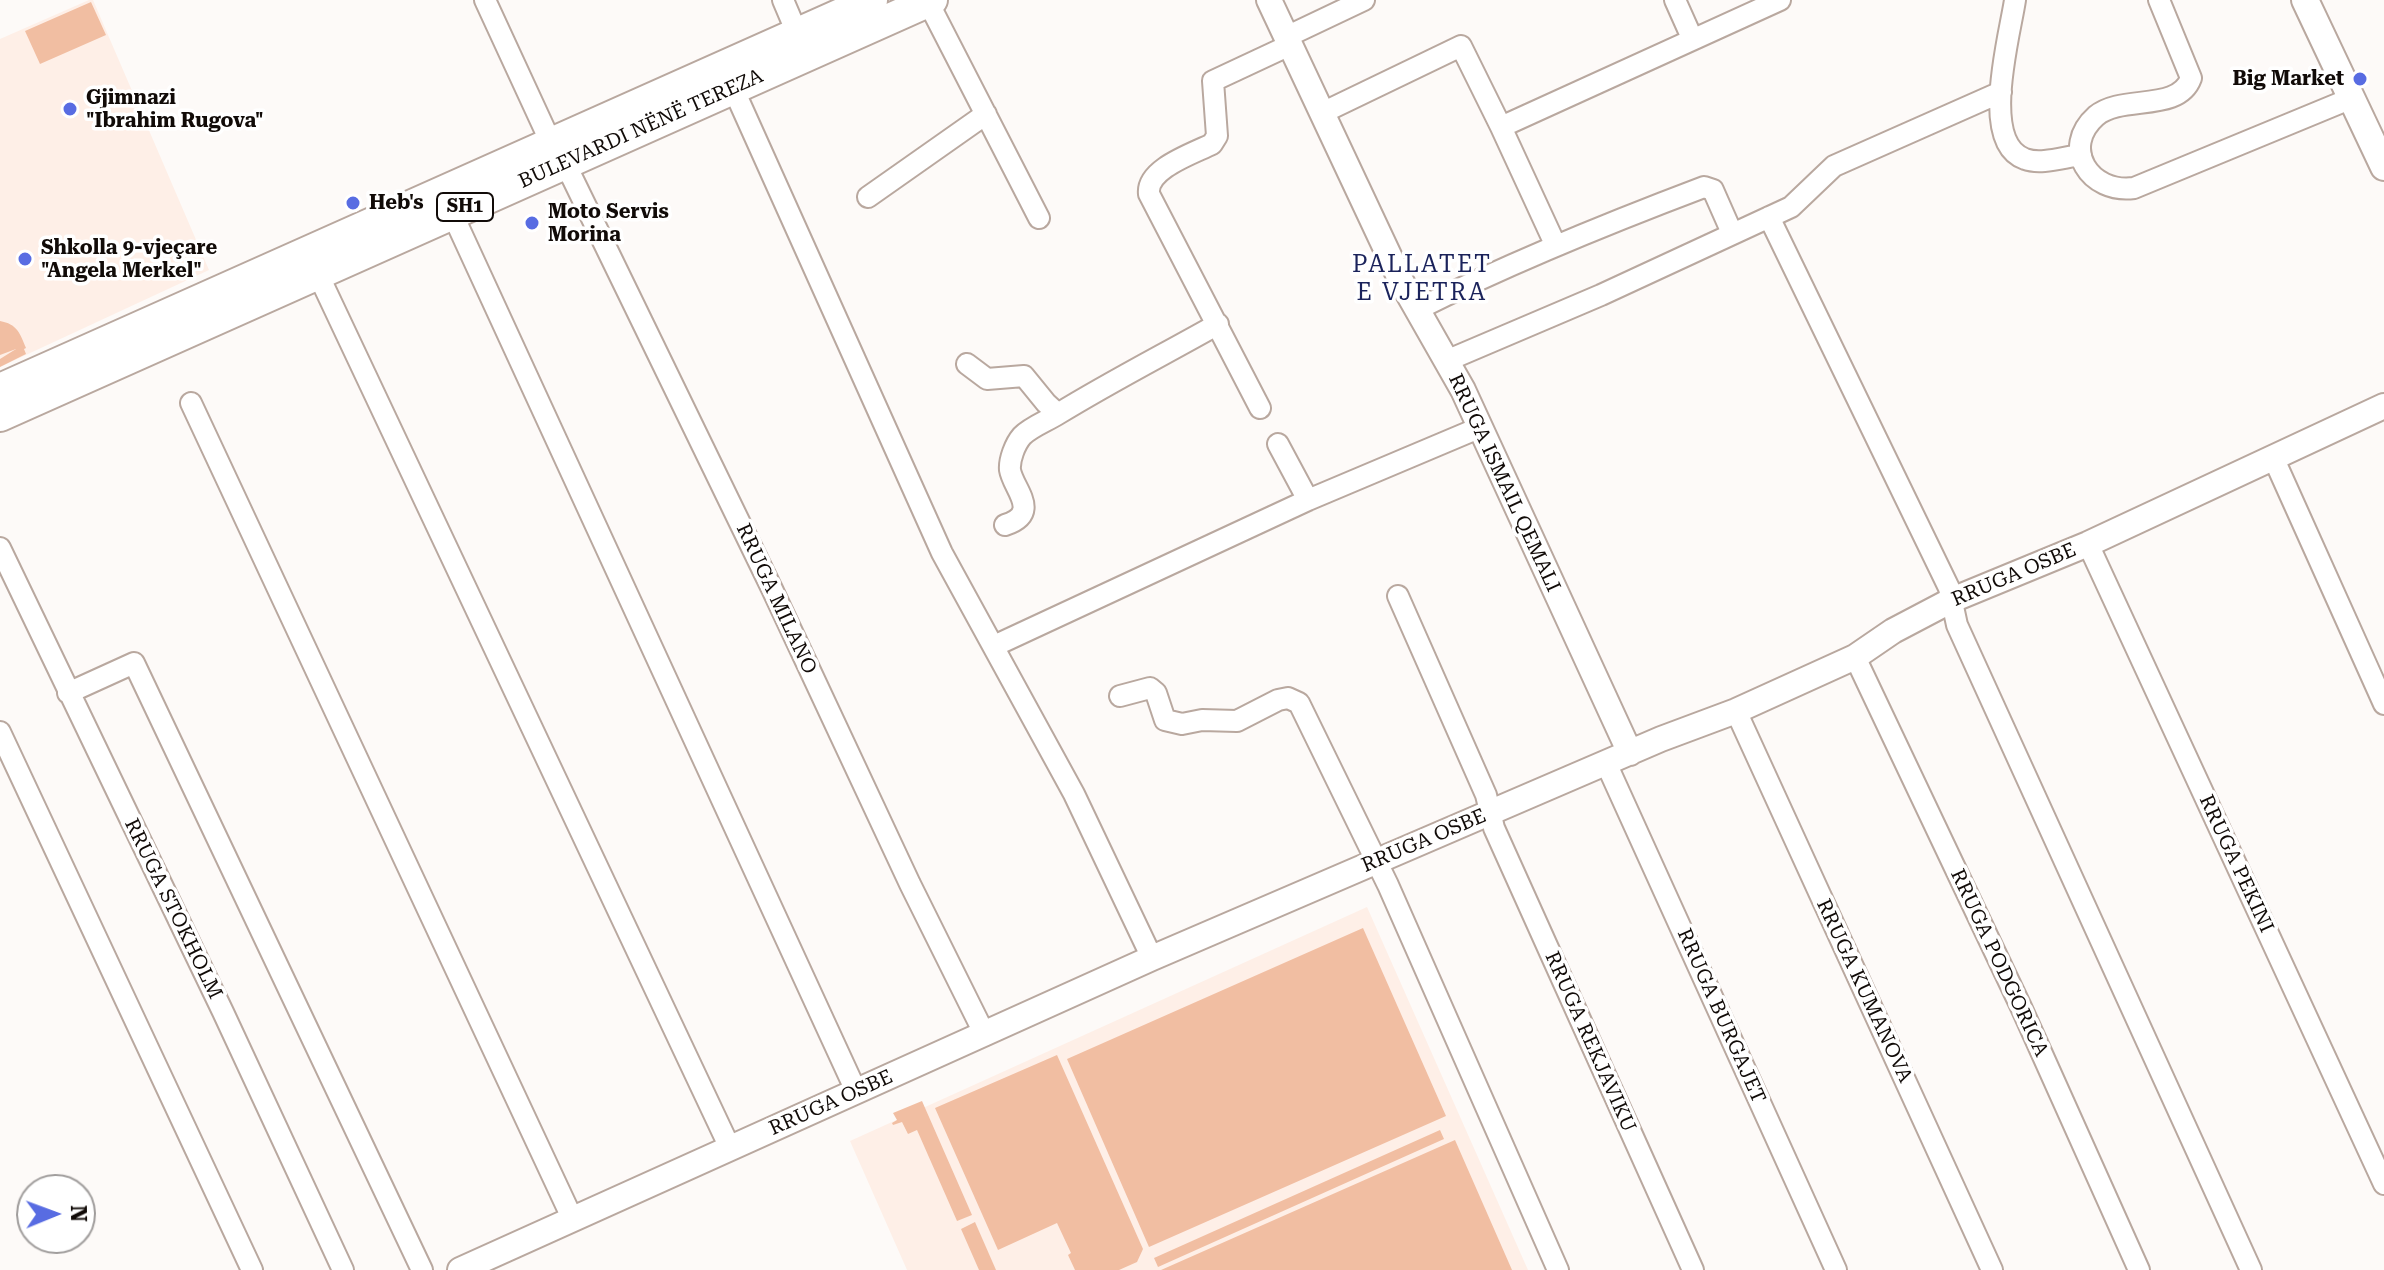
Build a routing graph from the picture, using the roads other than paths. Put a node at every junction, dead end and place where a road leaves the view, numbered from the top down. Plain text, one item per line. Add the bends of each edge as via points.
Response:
1 (485, 0) edge
2 (783, 0) edge
3 (872, 0) edge
4 (1269, 0) edge
5 (1364, 0) edge
6 (1675, 0) edge
7 (1780, 0) edge
8 (2015, 0) edge
9 (2159, 0) edge
10 (2305, 0) edge
11 (930, 1) edge
12 (797, 33) junction
13 (1692, 38) junction
14 (1288, 41) junction
15 (733, 88) junction
16 (2001, 92) junction
17 (2352, 98) junction
18 (1322, 113) junction
19 (986, 114) junction
20 (1501, 127) junction
21 (558, 153) junction
22 (2081, 155) junction
23 (2383, 164) edge
24 (868, 197) dead end
25 (452, 213) junction
26 (1769, 217) junction
27 (1039, 218) dead end
28 (1732, 233) junction
29 (1555, 244) junction
30 (317, 272) junction
31 (1416, 310) junction
32 (1218, 324) junction
33 (1446, 361) junction
34 (967, 364) dead end
35 (0, 389) edge
36 (191, 403) dead end
37 (2384, 406) edge
38 (1260, 408) dead end
39 (1058, 414) junction
40 (0, 416) edge
41 (1481, 427) junction
42 (1278, 444) dead end
43 (2273, 457) junction
44 (1308, 500) junction
45 (1005, 525) dead end
46 (2088, 544) junction
47 (0, 548) edge
48 (1398, 596) dead end
49 (1952, 600) junction
50 (994, 646) junction
51 (1855, 657) junction
52 (68, 693) junction
53 (1120, 696) dead end
54 (2384, 704) edge
55 (1736, 711) junction
56 (0, 732) edge
57 (1630, 753) junction
58 (1606, 763) junction
59 (1490, 813) junction
60 (1375, 862) junction
61 (1152, 958) junction
62 (985, 1035) junction
63 (856, 1091) junction
64 (730, 1148) junction
65 (2384, 1184) edge
66 (573, 1220) junction
67 (252, 1270) edge
68 (343, 1270) edge
69 (422, 1270) edge
70 (460, 1270) edge
71 (1558, 1270) edge
72 (1693, 1270) edge
73 (1836, 1270) edge
74 (1992, 1270) edge
75 (2139, 1270) edge
76 (2251, 1270) edge

1 - 21 street, RRUGA MILANO
2 - 12 street
3 - 12 main road, BULEVARDI NËNË TEREZA / SH1
4 - 14 street, RRUGA ISMAIL QEMALI
5 - 14 street
6 - 13 street
7 - 13 street
8 - 16 street
9 - 22 street via 2190,71 2188,86 2176,96 2102,112 2087,127
10 - 17 main road
11 - 15 main road, BULEVARDI NËNË TEREZA / SH1
11 - 19 street
12 - 21 main road, BULEVARDI NËNË TEREZA / SH1
13 - 20 street
14 - 18 street, RRUGA ISMAIL QEMALI
14 - 32 street via 1213,81 1217,136 1212,144 1159,171 1148,186
15 - 21 main road, BULEVARDI NËNË TEREZA / SH1
15 - 50 street via 942,553
16 - 22 street via 2001,129 2020,157
16 - 26 street via 1834,166 1791,207
17 - 22 street via 2134,188 2120,190 2097,182
17 - 23 main road
18 - 20 street via 1461,46
18 - 31 street, RRUGA ISMAIL QEMALI
19 - 24 street
19 - 27 street
20 - 29 street
21 - 25 main road, BULEVARDI NËNË TEREZA / SH1
21 - 35 main road, BULEVARDI NËNË TEREZA / SH1
21 - 62 street, RRUGA MILANO
25 - 30 main road, BULEVARDI NËNË TEREZA / SH1
25 - 63 street
26 - 28 street
26 - 49 street
28 - 29 street via 1713,190 1704,187
28 - 33 street
29 - 31 street
30 - 40 main road, BULEVARDI NËNË TEREZA / SH1
30 - 64 street
31 - 33 street, RRUGA ISMAIL QEMALI
32 - 38 street
32 - 39 street
33 - 41 street, RRUGA ISMAIL QEMALI
34 - 39 street via 987,379 1024,376
36 - 66 street
37 - 43 street, RRUGA OSBE
39 - 45 street via 1023,435 1015,447 1010,470 1022,513
41 - 44 street
41 - 57 street, RRUGA ISMAIL QEMALI
42 - 44 street
43 - 46 street, RRUGA OSBE
43 - 54 street
44 - 50 street
46 - 49 street, RRUGA OSBE
46 - 65 street, RRUGA PEKINI
47 - 52 street, RRUGA STOKHOLM
48 - 59 street, RRUGA REKJAVIKU
49 - 51 street, RRUGA OSBE
49 - 76 street via 1963,640
50 - 61 street via 1074,794
51 - 55 street, RRUGA OSBE
51 - 75 street, RRUGA PODGORICA
52 - 68 street, RRUGA STOKHOLM
52 - 69 street via 134,663
53 - 60 street via 1150,688 1165,720 1182,724 1237,721 1278,700 1295,699
55 - 57 street, RRUGA OSBE
55 - 74 street, RRUGA KUMANOVA
56 - 67 street
57 - 58 street, RRUGA OSBE
58 - 59 street, RRUGA OSBE
58 - 73 street, RRUGA BURGAJET
59 - 60 street, RRUGA OSBE
59 - 72 street, RRUGA REKJAVIKU
60 - 61 street, RRUGA OSBE
60 - 71 street
61 - 62 street, RRUGA OSBE
62 - 63 street, RRUGA OSBE
63 - 64 street, RRUGA OSBE
64 - 66 street, RRUGA OSBE
66 - 70 street, RRUGA OSBE

